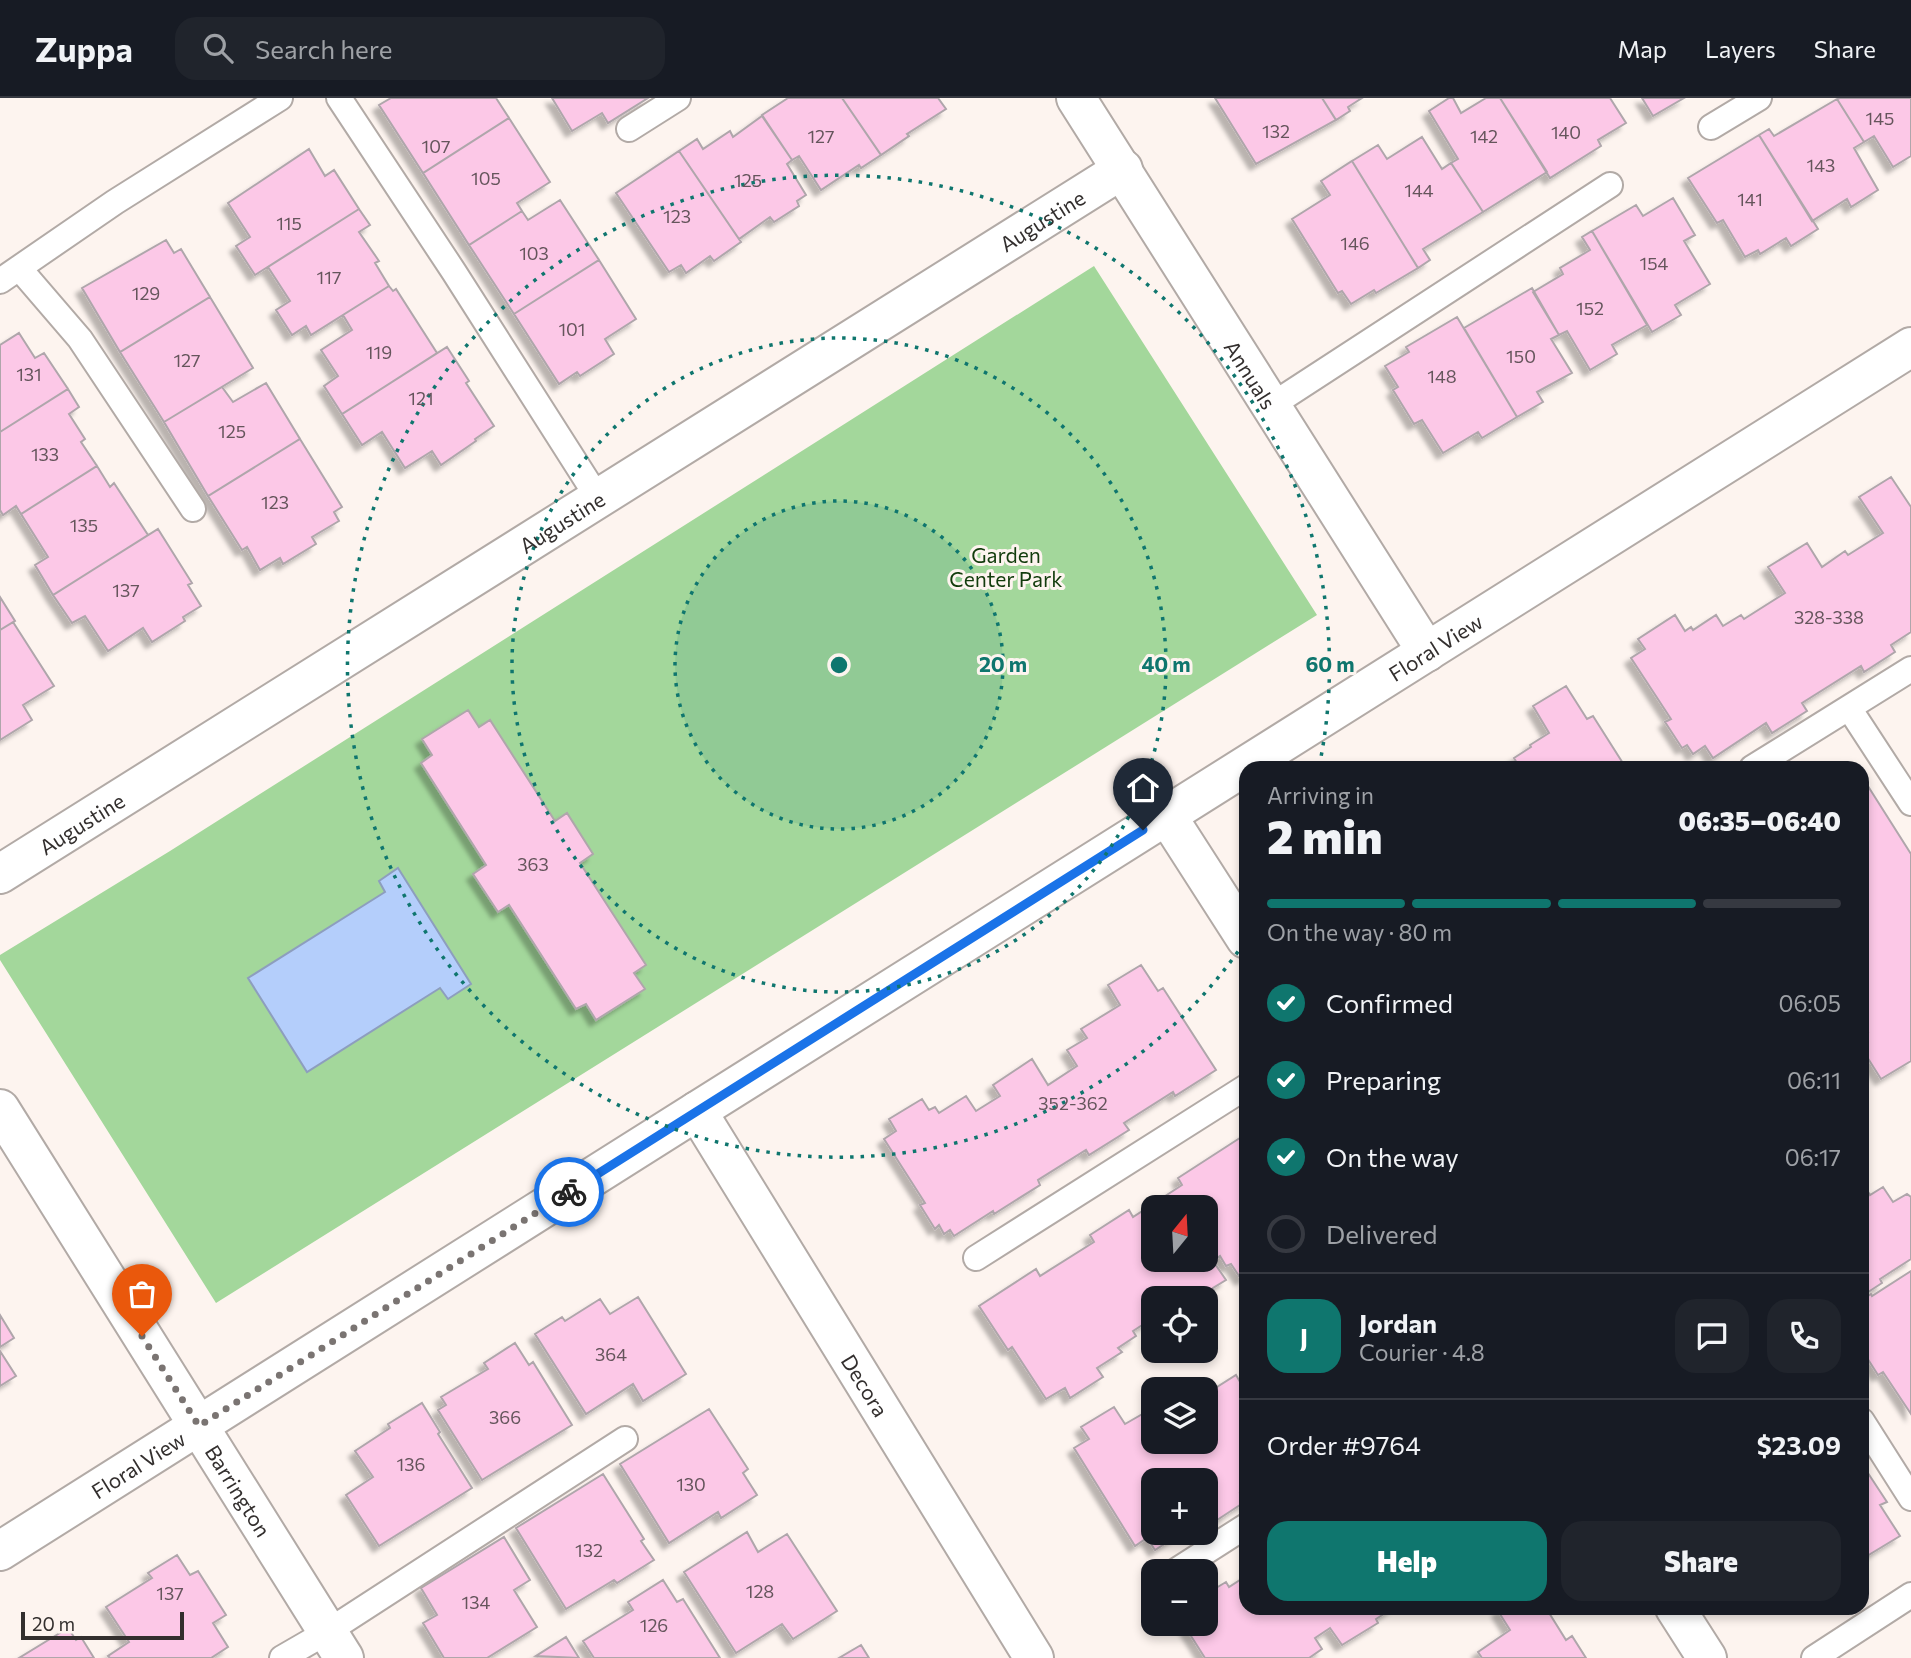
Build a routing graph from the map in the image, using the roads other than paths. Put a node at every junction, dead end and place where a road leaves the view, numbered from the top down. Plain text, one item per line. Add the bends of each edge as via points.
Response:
1 (280, 98) edge
2 (339, 98) edge
3 (678, 98) edge
4 (1759, 98) edge
5 (1081, 100) edge
6 (1711, 127) dead end
7 (629, 129) dead end
8 (1123, 169) junction
9 (1610, 185) dead end
10 (10, 275) edge
11 (1911, 347) edge
12 (1272, 405) junction
13 (598, 498) junction
14 (193, 509) dead end
15 (1427, 652) junction
16 (1911, 669) edge
17 (1849, 708) junction
18 (1254, 761) edge
19 (1763, 761) edge
20 (1239, 771) edge
21 (1911, 803) edge
22 (1167, 816) junction
23 (1, 872) edge
24 (1239, 928) edge
25 (1239, 1091) edge
26 (0, 1109) edge
27 (697, 1111) junction
28 (976, 1258) dead end
29 (199, 1426) junction
30 (1869, 1432) edge
31 (625, 1439) dead end
32 (1911, 1498) edge
33 (1239, 1530) edge
34 (0, 1551) edge
35 (1194, 1559) edge
36 (1911, 1595) edge
37 (1679, 1615) edge
38 (336, 1645) edge
39 (282, 1658) edge
40 (1034, 1658) edge
41 (1707, 1658) edge
42 (1814, 1658) edge

1 - 10 lane
2 - 13 lane
3 - 7 lane
4 - 6 lane
5 - 8 street, Annuals
8 - 12 street, Annuals
8 - 13 street, Augustine
9 - 12 lane
10 - 14 lane via 80,339
11 - 15 street, Floral View
12 - 15 street, Annuals
13 - 23 street, Augustine
15 - 18 street, Floral View
16 - 17 lane
17 - 19 lane
17 - 21 lane
20 - 22 street, Floral View
22 - 24 street
22 - 27 street, Floral View
25 - 28 lane
26 - 29 street, Barrington
27 - 29 street, Floral View
27 - 40 street, Decora
29 - 34 street, Floral View
29 - 38 street, Barrington
30 - 32 lane
31 - 38 lane
33 - 35 lane
36 - 42 lane
37 - 41 street
38 - 39 lane

